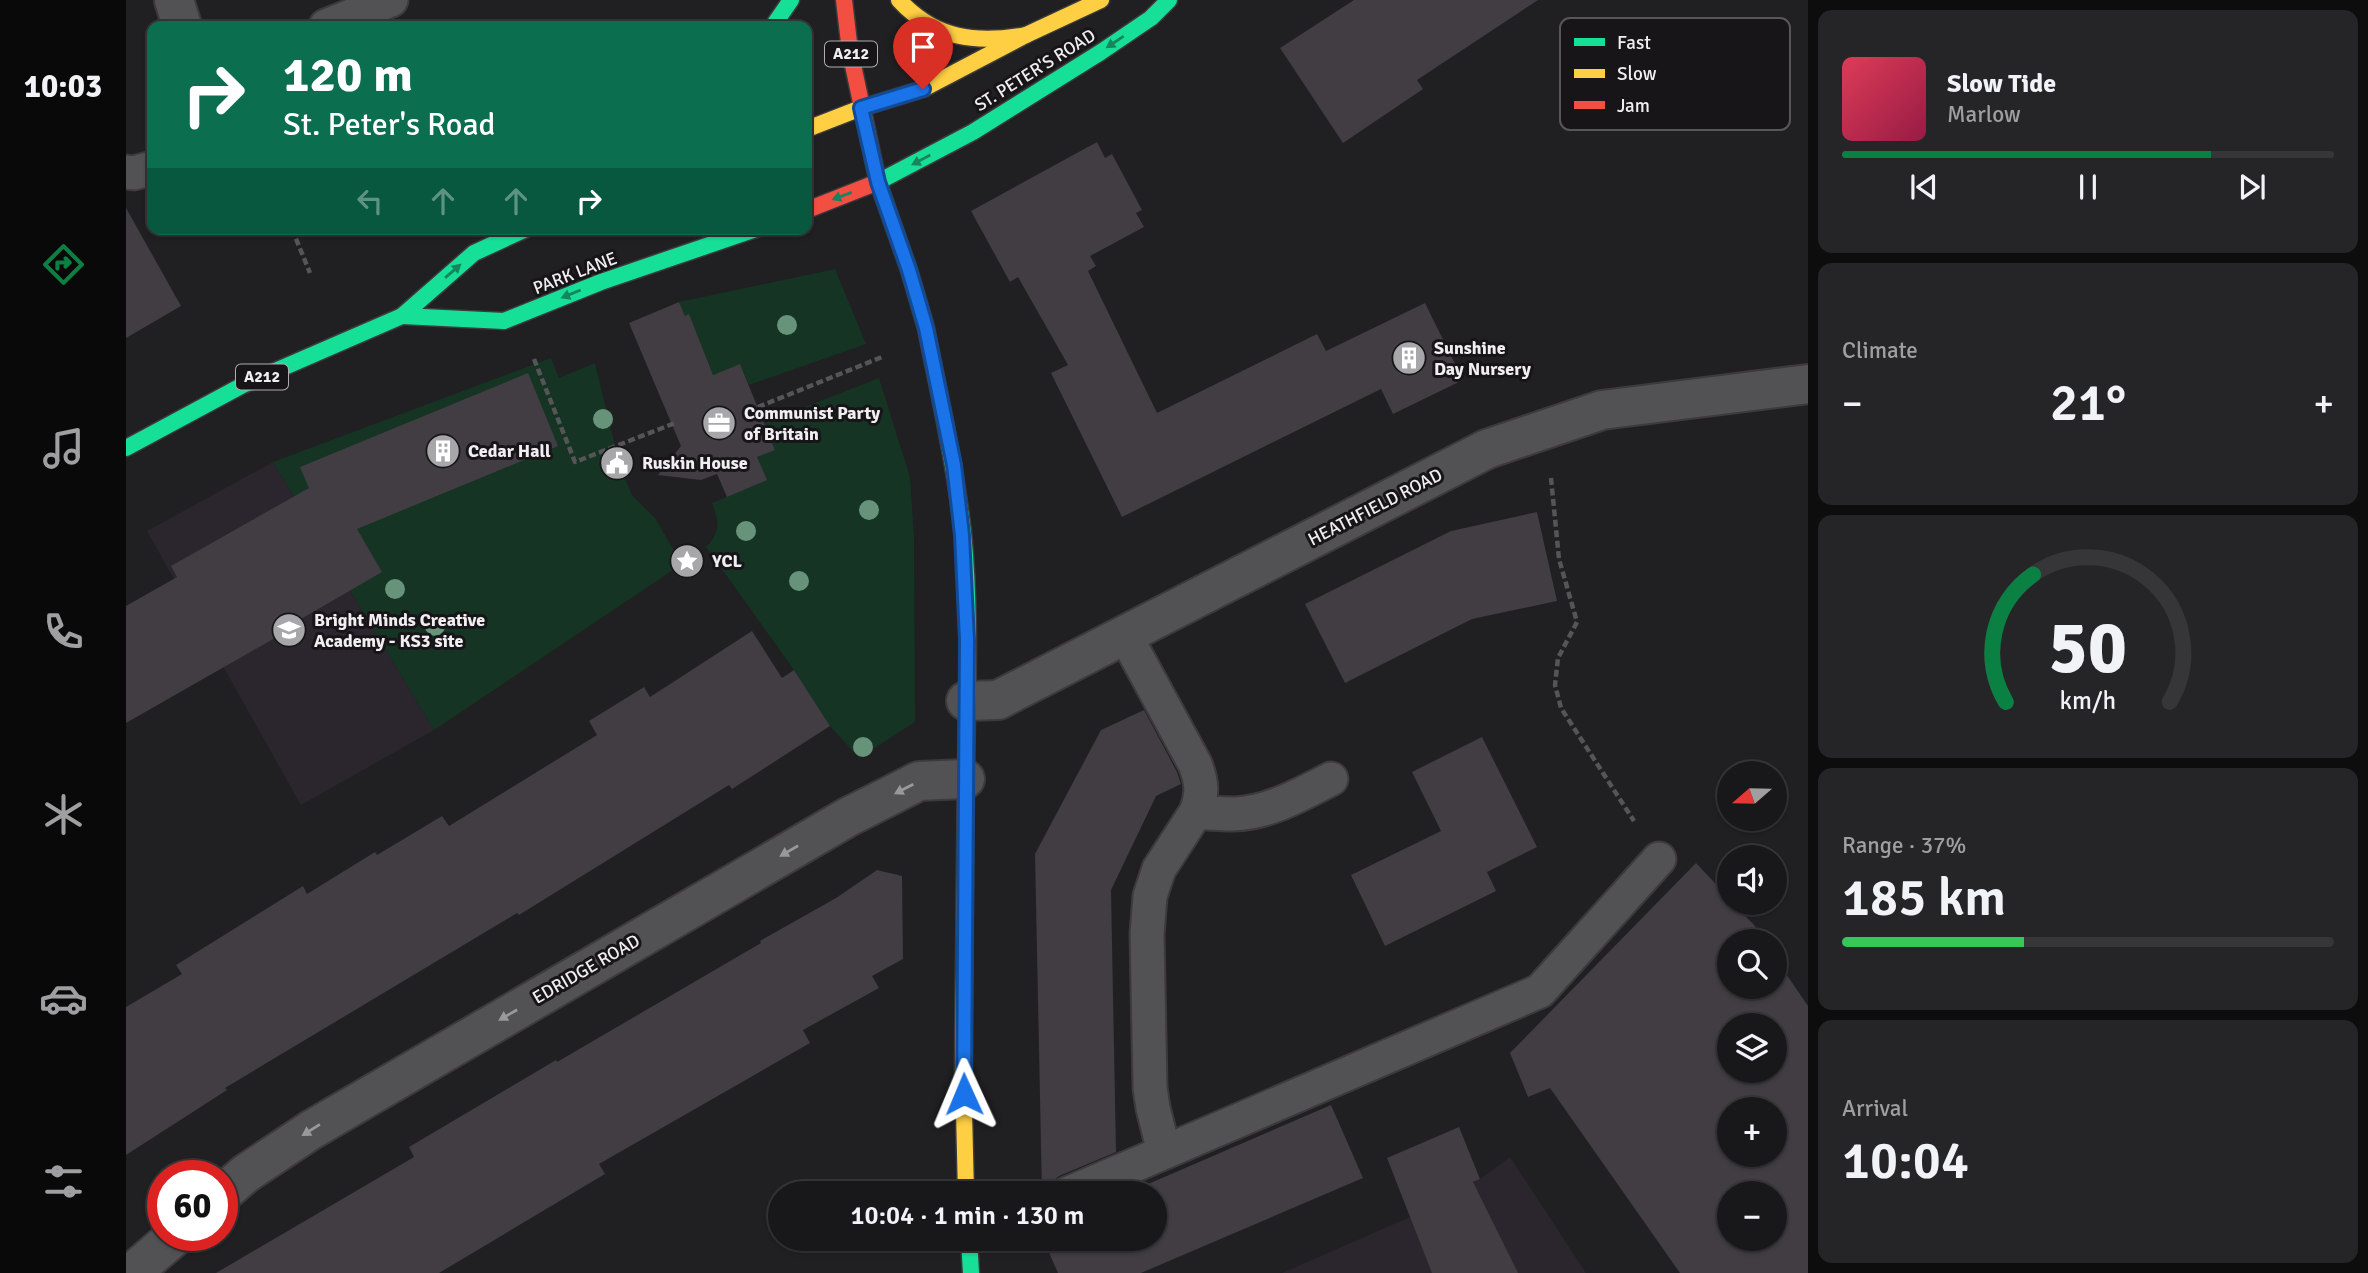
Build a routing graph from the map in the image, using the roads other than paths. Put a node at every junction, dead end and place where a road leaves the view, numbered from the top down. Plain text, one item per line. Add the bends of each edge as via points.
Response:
1 (174, 0) edge
2 (391, 0) edge
3 (791, 0) edge
4 (844, 0) edge
5 (899, 0) edge
6 (1101, 0) edge
7 (1169, 0) edge
8 (180, 21) edge
9 (338, 21) edge
10 (776, 21) edge
11 (1026, 35) junction
12 (861, 108) junction
13 (812, 126) edge
14 (147, 169) edge
15 (126, 172) edge
16 (878, 182) junction
17 (812, 208) edge
18 (513, 235) edge
19 (738, 235) edge
20 (402, 316) junction
21 (1808, 384) edge
22 (126, 448) edge
23 (1125, 635) junction
24 (966, 701) junction
25 (965, 779) junction
26 (1331, 779) dead end
27 (1196, 812) junction
28 (1660, 859) road end
29 (1164, 1152) junction
30 (238, 1181) edge
31 (967, 1181) edge
32 (1097, 1181) edge
33 (158, 1251) edge
34 (970, 1251) edge
35 (132, 1273) edge
36 (971, 1273) edge

1 - 8 street
2 - 9 lane
3 - 10 main road
4 - 12 main road, A212
5 - 11 main road via 916,17 959,36 989,41
6 - 11 main road, ST. PETER'S ROAD
7 -> 16 main road, ST. PETER'S ROAD via 1101,52 985,125
11 - 12 main road, ST. PETER'S ROAD via 923,89
12 - 13 main road
12 - 16 main road, A212
14 - 15 lane
16 -> 17 main road
16 - 24 main road, A212 via 926,328 954,465 966,585
20 -> 18 main road, PARK LANE / A212 via 474,253
19 -> 20 main road, PARK LANE / A212 via 504,321
20 - 22 main road, PARK LANE / A212 via 243,385
21 - 23 street, HEATHFIELD ROAD via 1602,410 1487,449
23 - 24 street, HEATHFIELD ROAD via 998,700
23 - 27 lane via 1195,764 1202,793
24 - 25 main road, A212
25 -> 30 street, EDRIDGE ROAD via 919,781 848,817 311,1130
25 - 31 main road, A212
26 - 27 lane via 1257,811
27 - 29 lane via 1159,869 1148,911 1150,1088
28 - 29 lane via 1540,991
29 - 32 lane
33 - 35 street
34 - 36 main road

